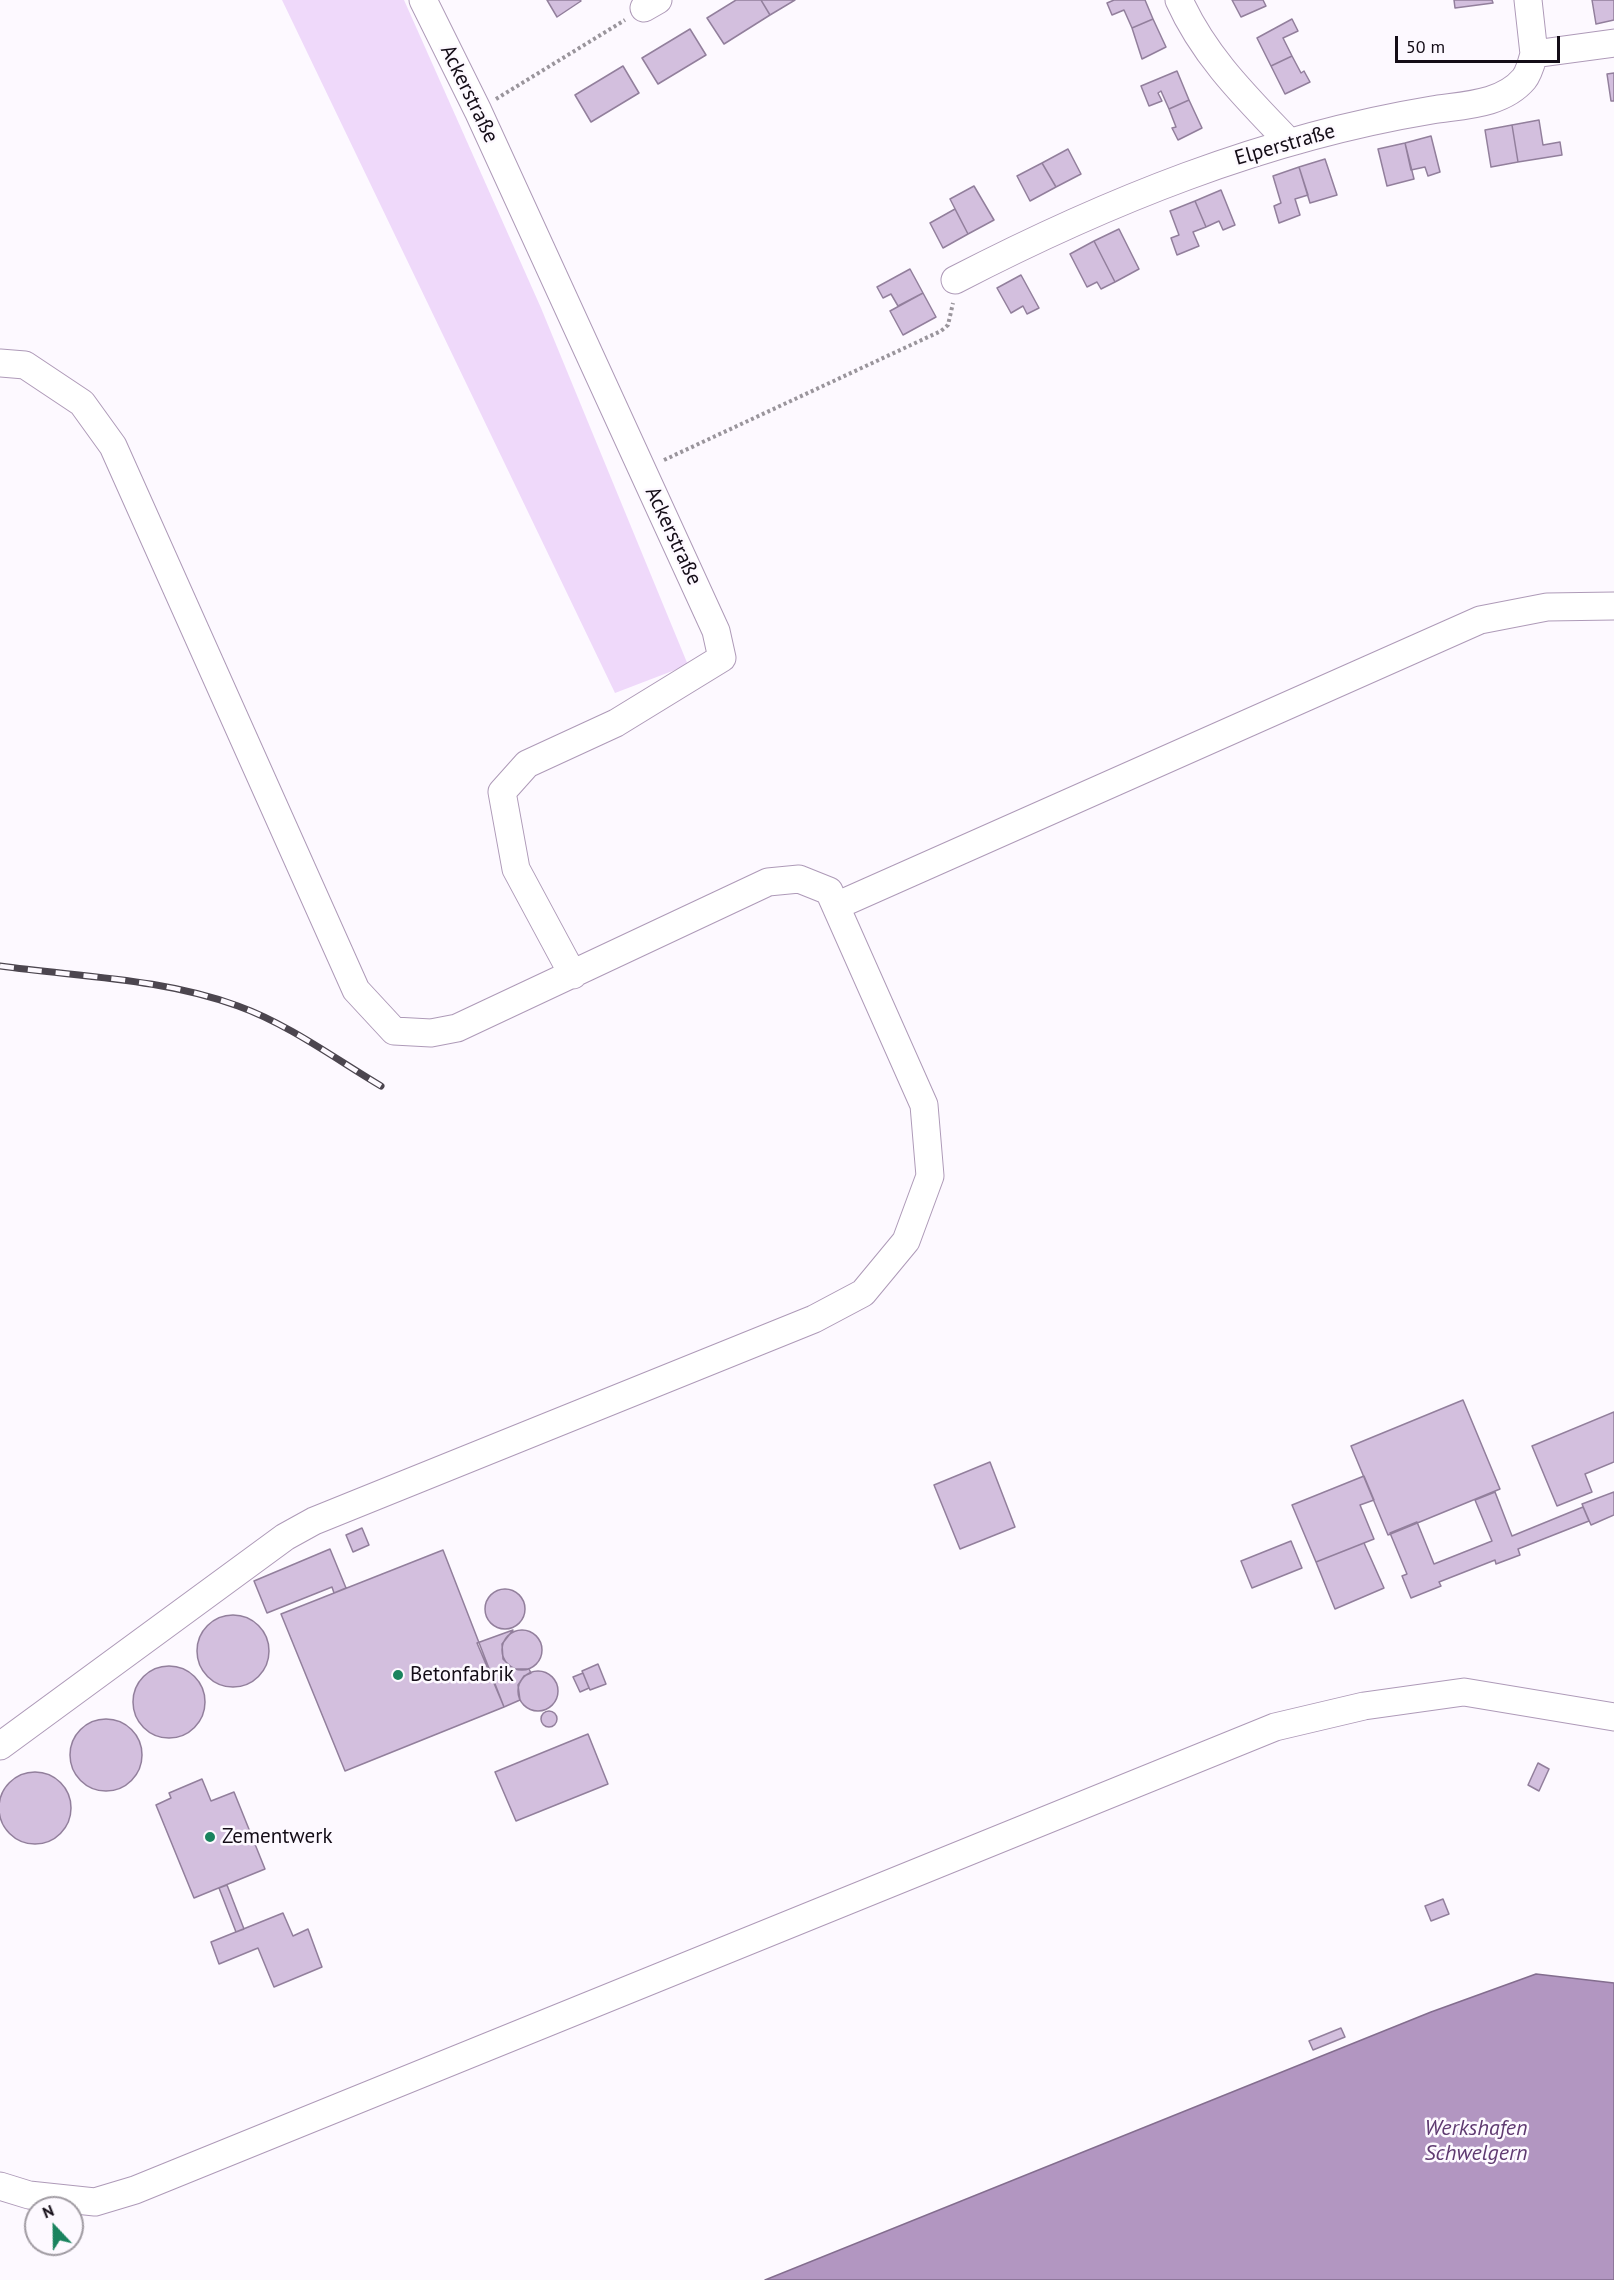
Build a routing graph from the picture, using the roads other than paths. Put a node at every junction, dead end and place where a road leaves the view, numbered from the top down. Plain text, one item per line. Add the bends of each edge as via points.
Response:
1 (423, 0) edge
2 (1179, 0) edge
3 (1528, 0) edge
4 (1614, 43) edge
5 (1534, 54) junction
6 (1288, 141) junction
7 (955, 280) road end
8 (0, 363) edge
9 (1614, 606) edge
10 (836, 906) junction
11 (573, 975) junction
12 (1614, 1717) edge
13 (0, 1746) edge
14 (0, 2186) edge

1 - 11 street, Ackerstraße via 478,111 716,631 722,658 616,723 527,764 502,792 516,869
2 - 6 street via 1216,64
3 - 5 street
4 - 5 street
5 - 6 street, Elperstraße via 1525,79 1496,100 1414,113
6 - 7 street, Elperstraße via 1133,195
8 - 11 street via 25,365 82,403 113,446 356,990 394,1031 430,1033 457,1028
9 - 10 street via 1546,607 1480,620
10 - 11 street via 829,891 799,879 768,882
10 - 13 street via 924,1105 930,1176 906,1241 863,1293 794,1328 314,1521 285,1537
12 - 14 street via 1464,1692 1364,1706 1275,1727 135,2190 96,2202 28,2195

